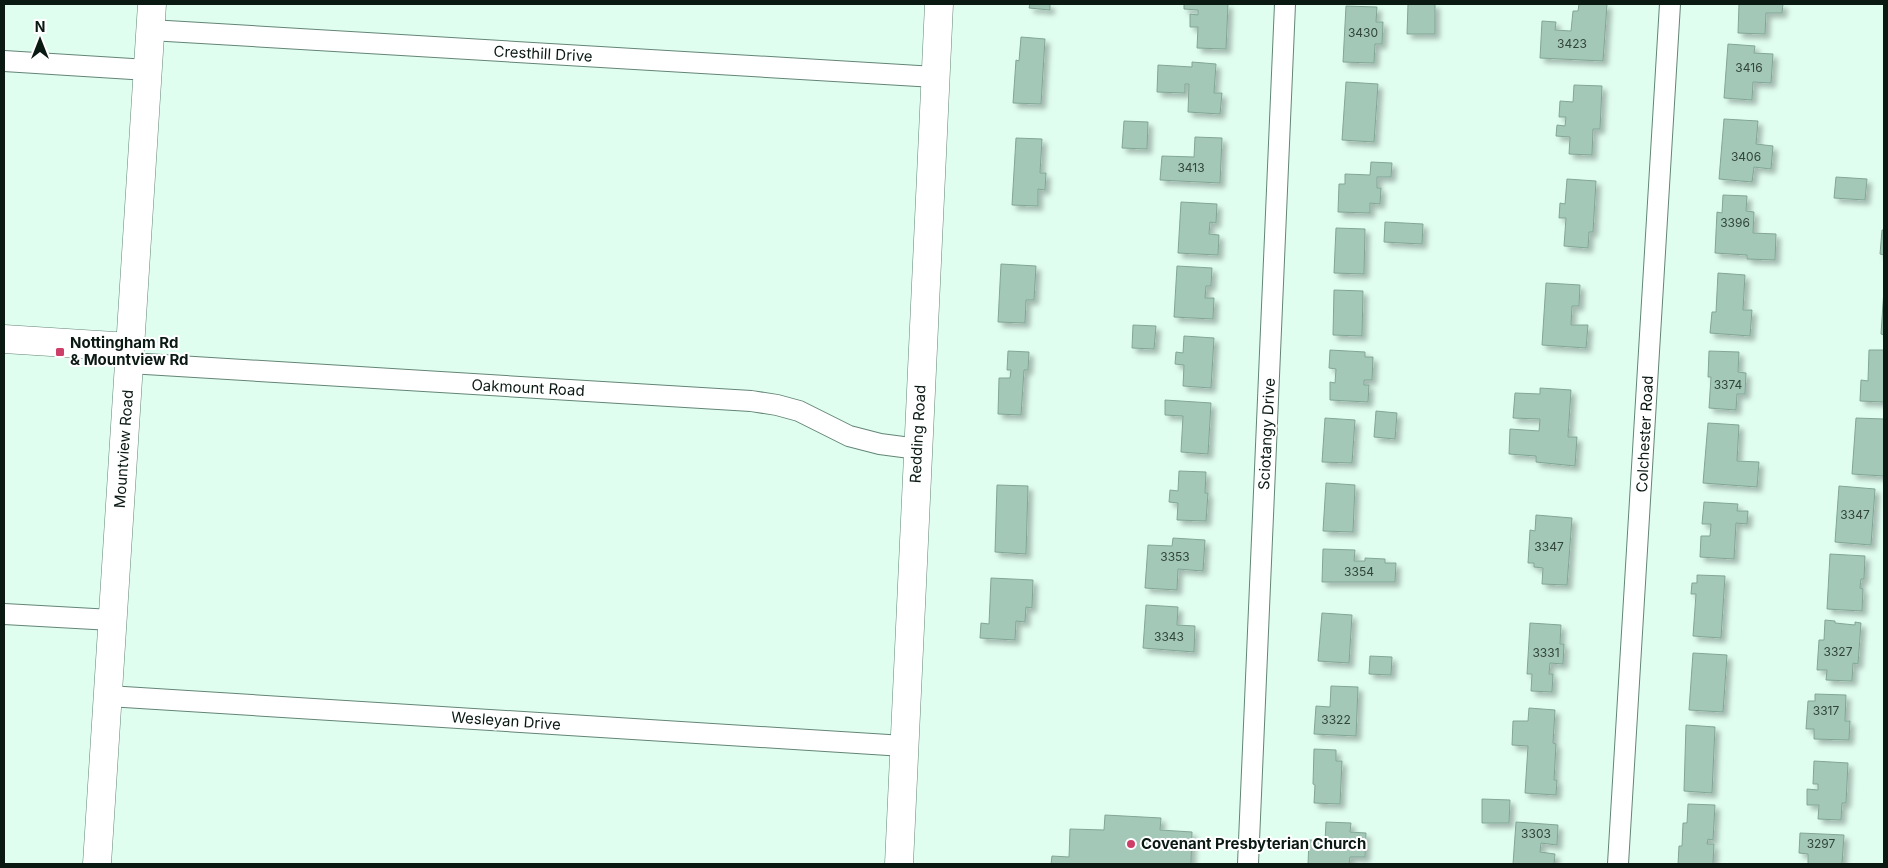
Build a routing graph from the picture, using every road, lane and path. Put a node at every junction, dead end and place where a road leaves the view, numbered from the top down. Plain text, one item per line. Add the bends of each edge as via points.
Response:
1 (939, 4) edge
2 (1285, 4) edge
3 (1670, 4) edge
4 (151, 17) edge
5 (4, 61) edge
6 (148, 70) junction
7 (935, 77) junction
8 (4, 339) edge
9 (130, 355) junction
10 (918, 449) junction
11 (4, 614) edge
12 (112, 620) junction
13 (108, 696) junction
14 (904, 746) junction
15 (97, 864) edge
16 (899, 864) edge
17 (1248, 864) edge
18 (1618, 864) edge

1 - 7 street, Redding Road
2 - 17 street, Sciotangy Drive
3 - 18 street, Colchester Road
4 - 6 street, Mountview Road
4 - 7 street, Cresthill Drive
5 - 6 street
6 - 9 street, Mountview Road
7 - 10 street, Redding Road
8 - 9 street
9 - 10 street, Oakmount Road via 777,404 799,411 849,436
9 - 12 street, Mountview Road
10 - 14 street, Redding Road
11 - 12 street
12 - 13 street, Mountview Road
13 - 14 street, Wesleyan Drive
13 - 15 street, Mountview Road
14 - 16 street, Redding Road

